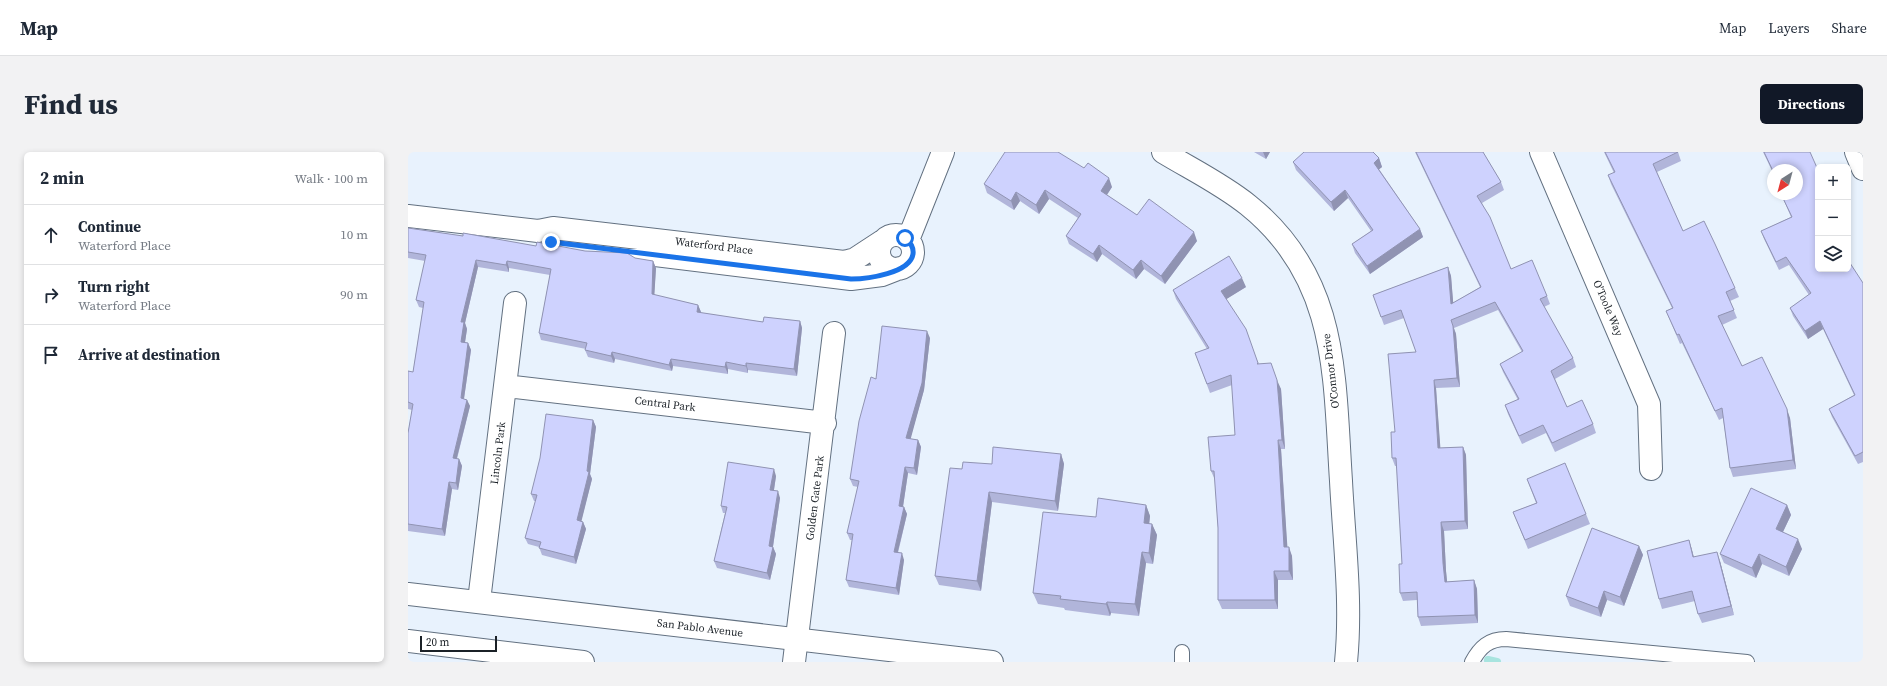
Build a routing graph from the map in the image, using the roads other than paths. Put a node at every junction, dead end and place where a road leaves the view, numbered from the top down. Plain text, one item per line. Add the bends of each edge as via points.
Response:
1 (943, 152) edge
2 (1163, 152) edge
3 (1541, 152) edge
4 (1856, 152) edge
5 (1863, 168) edge
6 (408, 216) edge
7 (538, 231) junction
8 (884, 240) junction
9 (908, 240) junction
10 (900, 268) junction
11 (515, 304) dead end
12 (834, 333) dead end
13 (506, 386) junction
14 (825, 423) junction
15 (1651, 469) dead end
16 (408, 594) edge
17 (479, 602) junction
18 (797, 639) junction
19 (408, 641) edge
20 (583, 662) edge
21 (794, 662) edge
22 (992, 662) edge
23 (1346, 662) edge
24 (1472, 662) edge
25 (1747, 662) edge

1 - 9 street
2 - 23 street, O'Connor Drive via 1248,205 1266,222 1296,259 1322,313 1333,366 1337,423 1349,620
3 - 15 street, O'Toole Way via 1649,404
4 - 5 street
6 - 7 street, Waterford Place
7 - 8 street, Waterford Place via 554,228 844,262 855,259
7 - 10 street, Waterford Place via 551,242 851,279 882,275
8 - 9 street, Waterford Place via 896,235
8 - 10 street via 880,247 881,260 891,268
9 - 10 street, Waterford Place via 913,255 907,265
11 - 13 street, Lincoln Park
12 - 14 street, Golden Gate Park
13 - 14 street, Central Park
13 - 17 street, Lincoln Park
14 - 18 street, Golden Gate Park
16 - 17 street, San Pablo Avenue
17 - 18 street, San Pablo Avenue
18 - 21 street, Golden Gate Park
18 - 22 street, San Pablo Avenue
19 - 20 street
24 - 25 lane via 1484,645 1506,639

